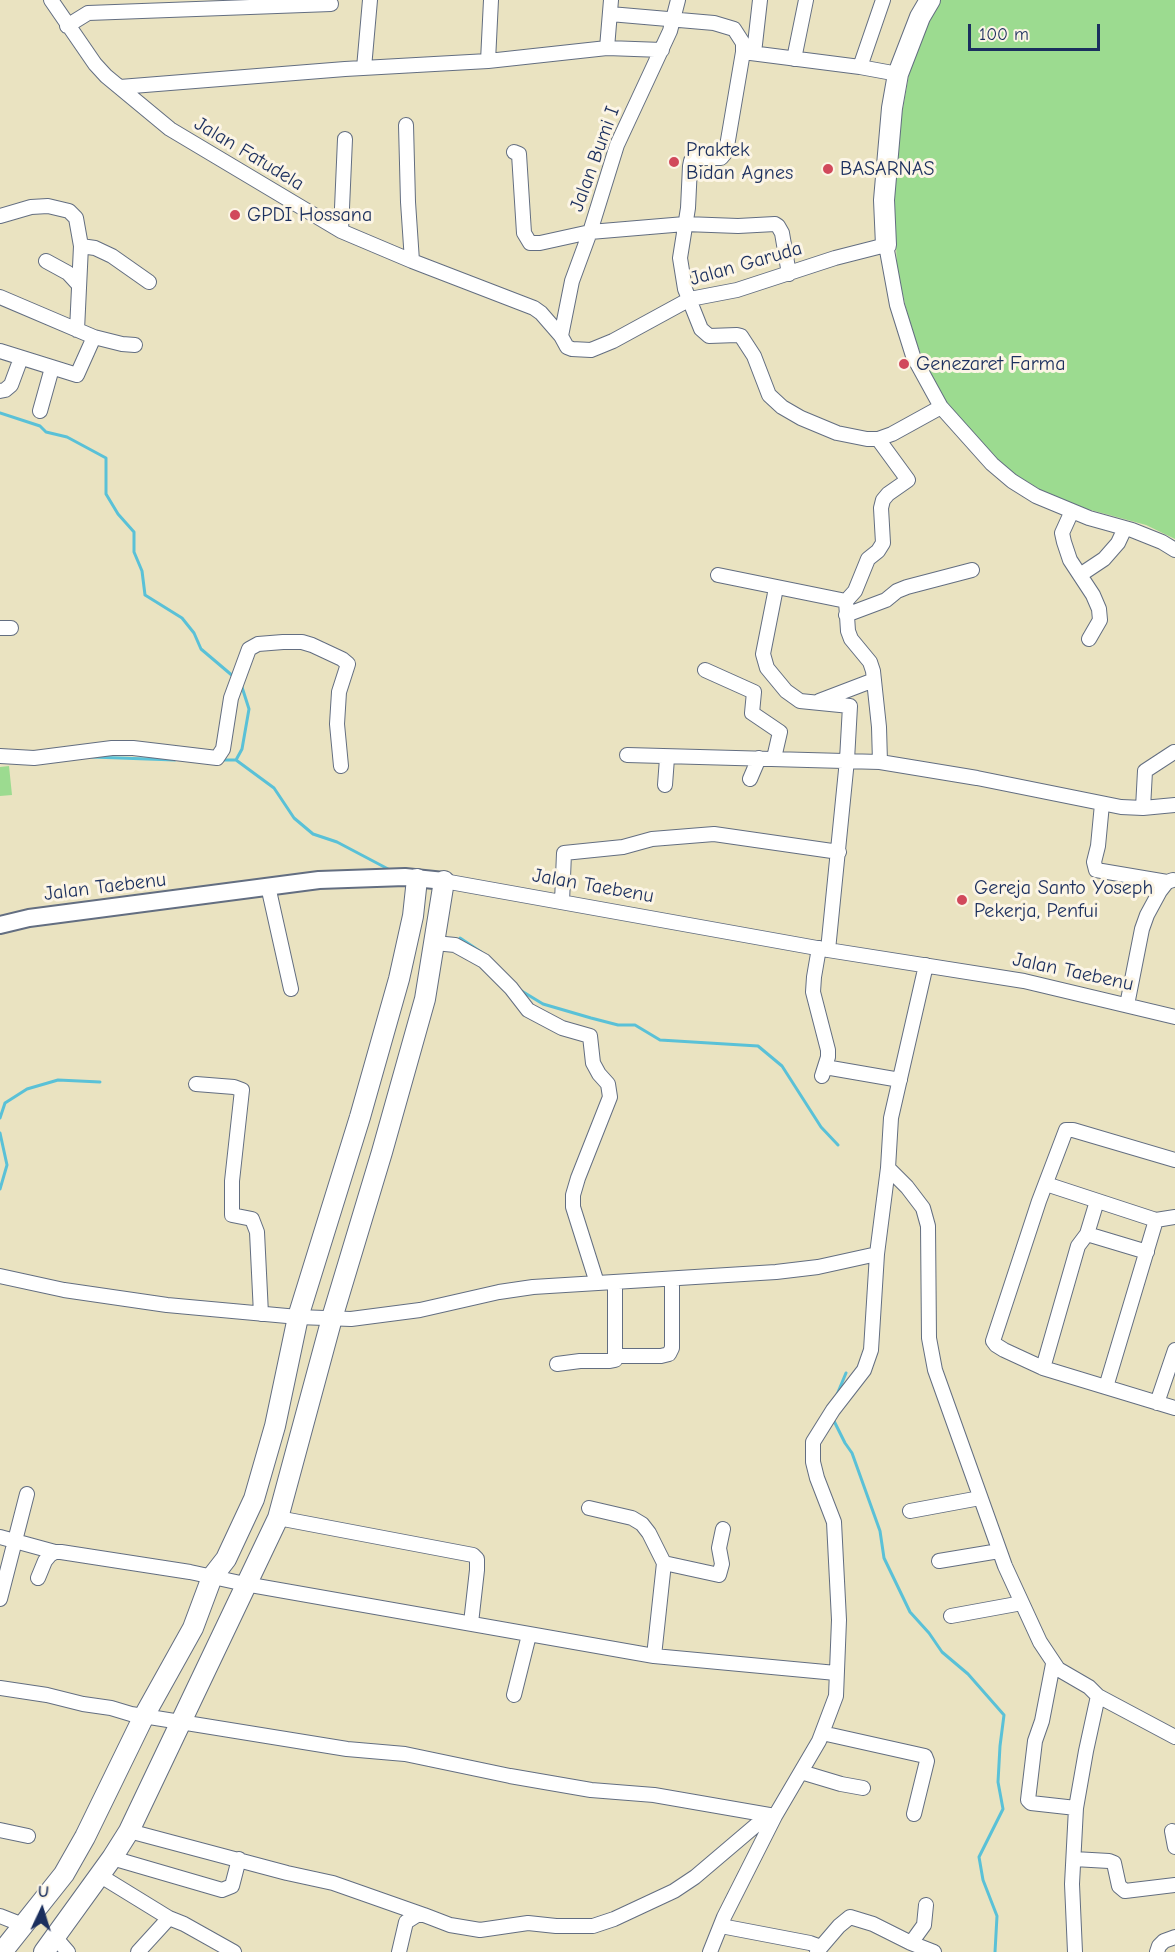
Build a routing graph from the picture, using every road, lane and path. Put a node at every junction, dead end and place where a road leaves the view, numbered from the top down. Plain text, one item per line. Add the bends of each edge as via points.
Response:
1 (51, 0) edge
2 (370, 0) edge
3 (490, 0) edge
4 (678, 0) edge
5 (760, 0) edge
6 (806, 0) edge
7 (883, 0) edge
8 (930, 0) edge
9 (332, 4) dead end
10 (153, 5) edge
11 (611, 7) edge
12 (674, 21) junction
13 (67, 26) junction
14 (607, 48) junction
15 (662, 50) junction
16 (749, 53) junction
17 (794, 59) junction
18 (488, 61) junction
19 (860, 67) junction
20 (364, 68) junction
21 (898, 74) junction
22 (120, 87) junction
23 (406, 125) dead end
24 (345, 139) dead end
25 (514, 152) dead end
26 (0, 216) edge
27 (685, 224) junction
28 (341, 231) junction
29 (590, 232) junction
30 (886, 245) junction
31 (81, 246) junction
32 (46, 261) dead end
33 (412, 261) junction
34 (789, 274) junction
35 (149, 282) dead end
36 (80, 285) junction
37 (0, 297) edge
38 (690, 299) junction
39 (78, 330) junction
40 (561, 336) junction
41 (94, 337) junction
42 (135, 345) dead end
43 (0, 351) edge
44 (21, 358) junction
45 (52, 368) junction
46 (0, 390) edge
47 (941, 407) junction
48 (40, 411) dead end
49 (878, 439) junction
50 (1072, 511) junction
51 (1125, 528) junction
52 (1175, 550) edge
53 (972, 570) dead end
54 (718, 575) dead end
55 (1080, 575) junction
56 (777, 588) junction
57 (846, 608) junction
58 (1089, 639) dead end
59 (705, 670) dead end
60 (874, 680) junction
61 (814, 703) junction
62 (1174, 752) edge
63 (627, 755) dead end
64 (0, 756) edge
65 (667, 758) junction
66 (759, 758) junction
67 (774, 758) junction
68 (847, 760) junction
69 (880, 762) junction
70 (341, 766) dead end
71 (750, 779) dead end
72 (665, 786) dead end
73 (1102, 804) junction
74 (1175, 805) edge
75 (1143, 808) junction
76 (839, 852) junction
77 (411, 878) junction
78 (444, 881) junction
79 (1171, 881) edge
80 (268, 886) junction
81 (562, 902) junction
82 (3, 924) edge
83 (435, 942) junction
84 (824, 949) junction
85 (926, 965) junction
86 (291, 989) dead end
87 (1127, 1005) junction
88 (1175, 1017) edge
89 (900, 1080) junction
90 (196, 1084) dead end
91 (1175, 1160) edge
92 (888, 1168) junction
93 (1046, 1184) junction
94 (1097, 1201) junction
95 (1175, 1217) edge
96 (1156, 1220) junction
97 (1087, 1234) junction
98 (1147, 1252) junction
99 (877, 1254) junction
100 (0, 1276) edge
101 (672, 1279) junction
102 (597, 1283) junction
103 (615, 1283) junction
104 (261, 1314) junction
105 (298, 1317) junction
106 (332, 1318) junction
107 (1175, 1350) edge
108 (615, 1356) junction
109 (557, 1364) dead end
110 (1042, 1368) junction
111 (1106, 1387) junction
112 (1157, 1403) junction
113 (1175, 1408) edge
114 (27, 1494) dead end
115 (980, 1498) junction
116 (589, 1508) dead end
117 (910, 1511) dead end
118 (278, 1518) junction
119 (723, 1530) dead end
120 (0, 1538) edge
121 (15, 1541) junction
122 (999, 1551) junction
123 (55, 1552) junction
124 (939, 1561) dead end
125 (664, 1563) junction
126 (212, 1577) junction
127 (38, 1578) dead end
128 (245, 1584) junction
129 (0, 1599) edge
130 (1022, 1603) junction
131 (951, 1616) dead end
132 (471, 1623) junction
133 (529, 1635) junction
134 (654, 1656) junction
135 (1053, 1664) junction
136 (836, 1673) junction
137 (0, 1688) edge
138 (514, 1695) dead end
139 (1098, 1696) junction
140 (144, 1716) junction
141 (181, 1722) junction
142 (822, 1733) junction
143 (1175, 1737) edge
144 (801, 1772) junction
145 (863, 1788) dead end
146 (1076, 1809) junction
147 (914, 1814) dead end
148 (771, 1816) junction
149 (0, 1830) edge
150 (129, 1831) junction
151 (1172, 1831) dead end
152 (28, 1836) dead end
153 (1175, 1847) edge
154 (112, 1858) junction
155 (1074, 1859) junction
156 (239, 1860) junction
157 (99, 1875) junction
158 (1175, 1885) edge
159 (926, 1905) dead end
160 (424, 1915) junction
161 (0, 1916) edge
162 (169, 1918) junction
163 (23, 1925) junction
164 (721, 1926) junction
165 (1175, 1937) edge
166 (910, 1943) junction
167 (49, 1944) edge
168 (228, 1950) edge
169 (819, 1950) edge
170 (2, 1952) edge
171 (68, 1952) edge
172 (138, 1952) edge
173 (399, 1952) edge
174 (710, 1952) edge
175 (934, 1952) edge
176 (1075, 1952) edge
177 (1157, 1952) edge

1 - 13 street, Jalan Fatudela
2 - 20 street
3 - 18 street
4 - 12 street, Jalan Bumi I
5 - 16 street
6 - 17 street
7 - 19 street
8 - 21 highway
9 - 10 street
10 - 13 street via 88,13
11 - 12 street
11 - 14 street
12 - 15 street, Jalan Bumi I
12 - 16 street via 714,23 734,29
13 - 22 street, Jalan Fatudela via 95,64
14 - 15 street
14 - 18 street
15 - 29 street, Jalan Bumi I via 617,146
16 - 17 street
16 - 27 street via 726,152 721,158 692,161
17 - 19 street
18 - 20 street
19 - 21 street
20 - 22 street
21 - 30 highway via 886,164
22 - 28 street, Jalan Fatudela via 170,129
23 - 33 street
24 - 28 street
25 - 29 street via 519,154 526,240 540,243
26 - 31 street via 38,206 69,211 75,218
27 - 29 street
27 - 34 street via 777,225
27 - 38 street via 680,258
28 - 33 street, Jalan Fatudela
29 - 40 street, Jalan Bumi I via 572,281
30 - 34 street, Jalan Garuda
30 - 47 street via 905,333
31 - 35 street via 112,256
31 - 36 street
32 - 36 street
33 - 40 street, Jalan Fatudela via 534,308
34 - 38 street, Jalan Garuda
36 - 39 street
37 - 39 street
38 - 40 street, Jalan Garuda via 591,350 567,347
38 - 49 street via 705,334 737,335 744,339 769,395 782,407 816,426
39 - 41 street
41 - 42 street
41 - 45 street via 77,375
43 - 44 street
44 - 45 street
44 - 46 street via 10,384
45 - 48 street
47 - 49 street
47 - 50 street via 1012,481
49 - 57 street via 908,480 883,500 883,543 868,559
50 - 51 street
50 - 55 street via 1062,533 1066,550
51 - 52 street
51 - 55 street via 1104,559
53 - 57 street via 907,587 886,600
54 - 56 street
55 - 58 street via 1099,609 1100,620
56 - 57 street
56 - 61 street via 764,661 792,697
57 - 60 street via 851,639 870,662
59 - 67 street via 754,692 752,713 780,732
60 - 61 street
60 - 69 street
61 - 68 street via 850,706
62 - 75 street via 1145,771
63 - 65 street
64 - 70 street via 22,758 133,748 219,757 236,684 249,650 268,642 302,642 348,664 339,692
65 - 66 street
65 - 72 street
66 - 67 street
66 - 71 street
67 - 68 street
68 - 69 street
68 - 76 street
69 - 73 street
73 - 75 street
73 - 79 street via 1096,870
74 - 75 street
76 - 81 street via 714,834 564,853
76 - 84 street
77 - 78 main road, Jalan Taebenu
77 - 80 main road, Jalan Taebenu via 319,880
77 - 105 highway via 413,916 399,979
78 - 81 street, Jalan Taebenu
78 - 83 highway
79 - 87 street via 1153,902 1142,929
80 - 82 main road, Jalan Taebenu
80 - 86 street
81 - 84 street, Jalan Taebenu
83 - 102 street via 455,945 484,961 528,1010 562,1028 590,1036 593,1063 608,1083 610,1097 578,1178 573,1207
83 - 106 highway via 422,1008
84 - 85 street, Jalan Taebenu
84 - 89 street via 813,992 827,1041 828,1057 823,1072
85 - 87 street, Jalan Taebenu via 1024,981
85 - 89 street
87 - 88 street, Jalan Taebenu
89 - 92 street via 891,1118
90 - 104 street via 242,1090 232,1215 252,1219 257,1232
91 - 93 street via 1066,1130
92 - 99 street
92 - 115 street via 923,1208 928,1226 931,1354
93 - 94 street
93 - 110 street via 993,1336 996,1345
94 - 96 street
94 - 97 street
95 - 96 street
96 - 98 street
97 - 98 street
97 - 110 street via 1078,1246
98 - 111 street
99 - 101 street via 797,1269
99 - 136 street via 869,1361 813,1442 813,1462 834,1522 839,1620
100 - 104 street via 167,1305
101 - 103 street
101 - 108 street via 669,1353
102 - 103 street
102 - 106 street via 532,1287 420,1310
103 - 108 street
104 - 105 street
105 - 106 street
105 - 126 highway via 261,1480 226,1559
106 - 118 highway
107 - 112 street
108 - 109 street via 610,1361
110 - 111 street
111 - 112 street
112 - 113 street
114 - 121 street
115 - 117 street
115 - 122 street
116 - 125 street via 642,1524
118 - 128 highway
118 - 132 street via 474,1555 477,1570
119 - 125 street via 719,1575
120 - 121 street
121 - 123 street
121 - 129 street
122 - 124 street
122 - 130 street
123 - 126 street
123 - 127 street via 45,1561
125 - 134 street
126 - 128 street
126 - 140 highway via 193,1628
128 - 132 street
128 - 141 highway
130 - 131 street
130 - 135 street
132 - 133 street
133 - 134 street
133 - 138 street
134 - 136 street
135 - 139 street
135 - 146 street via 1035,1741 1029,1802
136 - 142 street via 836,1696
137 - 140 street
139 - 143 street
139 - 146 street
140 - 141 street
140 - 163 highway via 64,1874
141 - 148 street via 346,1749 405,1754 591,1790 654,1795
141 - 150 highway
142 - 144 street
142 - 147 street via 925,1756
144 - 145 street
144 - 148 street
146 - 155 street
148 - 160 street via 674,1891 594,1926 528,1923 480,1930
148 - 164 street
149 - 152 street
150 - 154 highway
150 - 156 street
151 - 153 street
154 - 156 street via 222,1890 232,1886
154 - 157 highway
155 - 158 street via 1114,1863 1119,1886 1125,1891
155 - 176 street
156 - 160 street via 333,1883
157 - 162 street
157 - 167 highway
159 - 166 street via 924,1925
160 - 173 street via 406,1922
161 - 163 street
162 - 168 street
162 - 172 street
163 - 170 highway
164 - 169 street via 810,1943
164 - 174 street
165 - 177 street via 1164,1941
166 - 169 street via 850,1917
166 - 175 street
167 - 171 street

